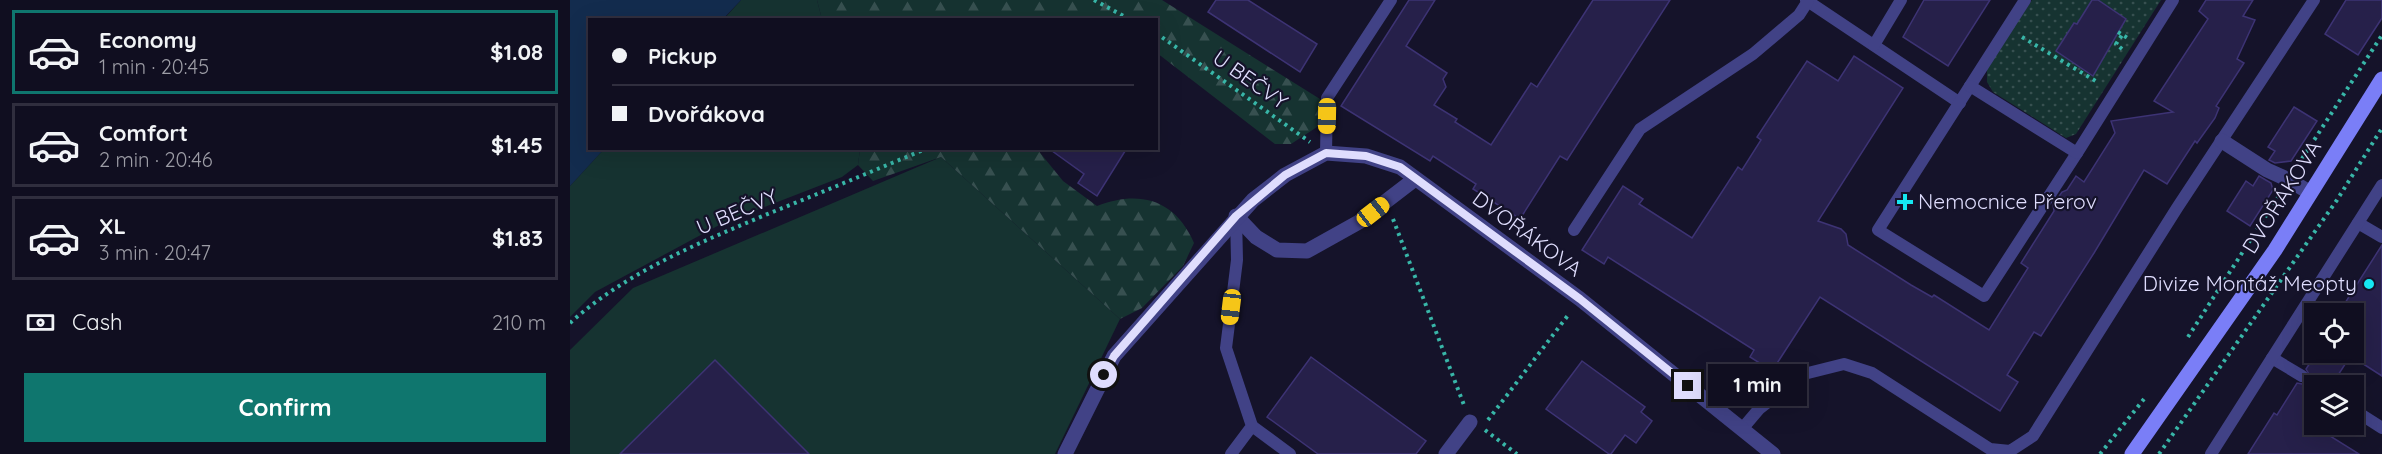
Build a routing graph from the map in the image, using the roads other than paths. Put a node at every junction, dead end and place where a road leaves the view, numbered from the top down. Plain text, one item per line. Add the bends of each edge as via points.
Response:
1 (1391, 0) edge
2 (1901, 0) edge
3 (2025, 0) edge
4 (2173, 0) edge
5 (2314, 0) edge
6 (1807, 1) edge
7 (1874, 45) junction
8 (2382, 79) edge
9 (1970, 86) junction
10 (1960, 102) junction
11 (2222, 141) junction
12 (1326, 153) junction
13 (2077, 153) junction
14 (1415, 179) junction
15 (2382, 185) edge
16 (2309, 192) junction
17 (1236, 216) junction
18 (2358, 223) junction
19 (1574, 230) dead end
20 (2382, 237) edge
21 (2272, 358) junction
22 (2302, 376) dead end
23 (2364, 416) edge
24 (1470, 422) road end
25 (1252, 426) junction
26 (2382, 428) edge
27 (1742, 429) junction
28 (1767, 452) edge
29 (1065, 454) edge
30 (1231, 454) edge
31 (1290, 454) edge
32 (1446, 454) edge
33 (2132, 454) edge
34 (2211, 454) edge

1 - 12 lane via 1327,98
2 - 7 lane
3 - 9 lane
4 - 13 lane
5 - 11 lane
6 - 7 lane
6 - 19 lane via 1799,15 1753,54 1640,129
7 - 10 lane
8 - 16 main road, DVOŘÁKOVA
9 - 10 lane
9 - 13 lane
10 - 13 lane via 1878,230 1984,296
11 - 16 street
11 - 27 lane via 2032,436 2010,451 1990,449 1872,373 1844,364 1804,374 1759,409
12 - 14 street, DVOŘÁKOVA via 1366,156 1400,167
12 - 17 street via 1285,175
14 - 17 street via 1359,222 1307,251 1277,250 1256,237
14 - 27 street, DVOŘÁKOVA via 1580,299
15 - 18 lane
16 - 33 main road, DVOŘÁKOVA via 2275,250
17 - 25 lane via 1237,260 1226,348
17 - 29 street via 1114,356
18 - 20 lane
18 - 21 lane
21 - 22 lane
21 - 34 lane
23 - 26 lane
24 - 32 street
25 - 30 lane
25 - 31 lane
27 - 28 street, DVOŘÁKOVA

